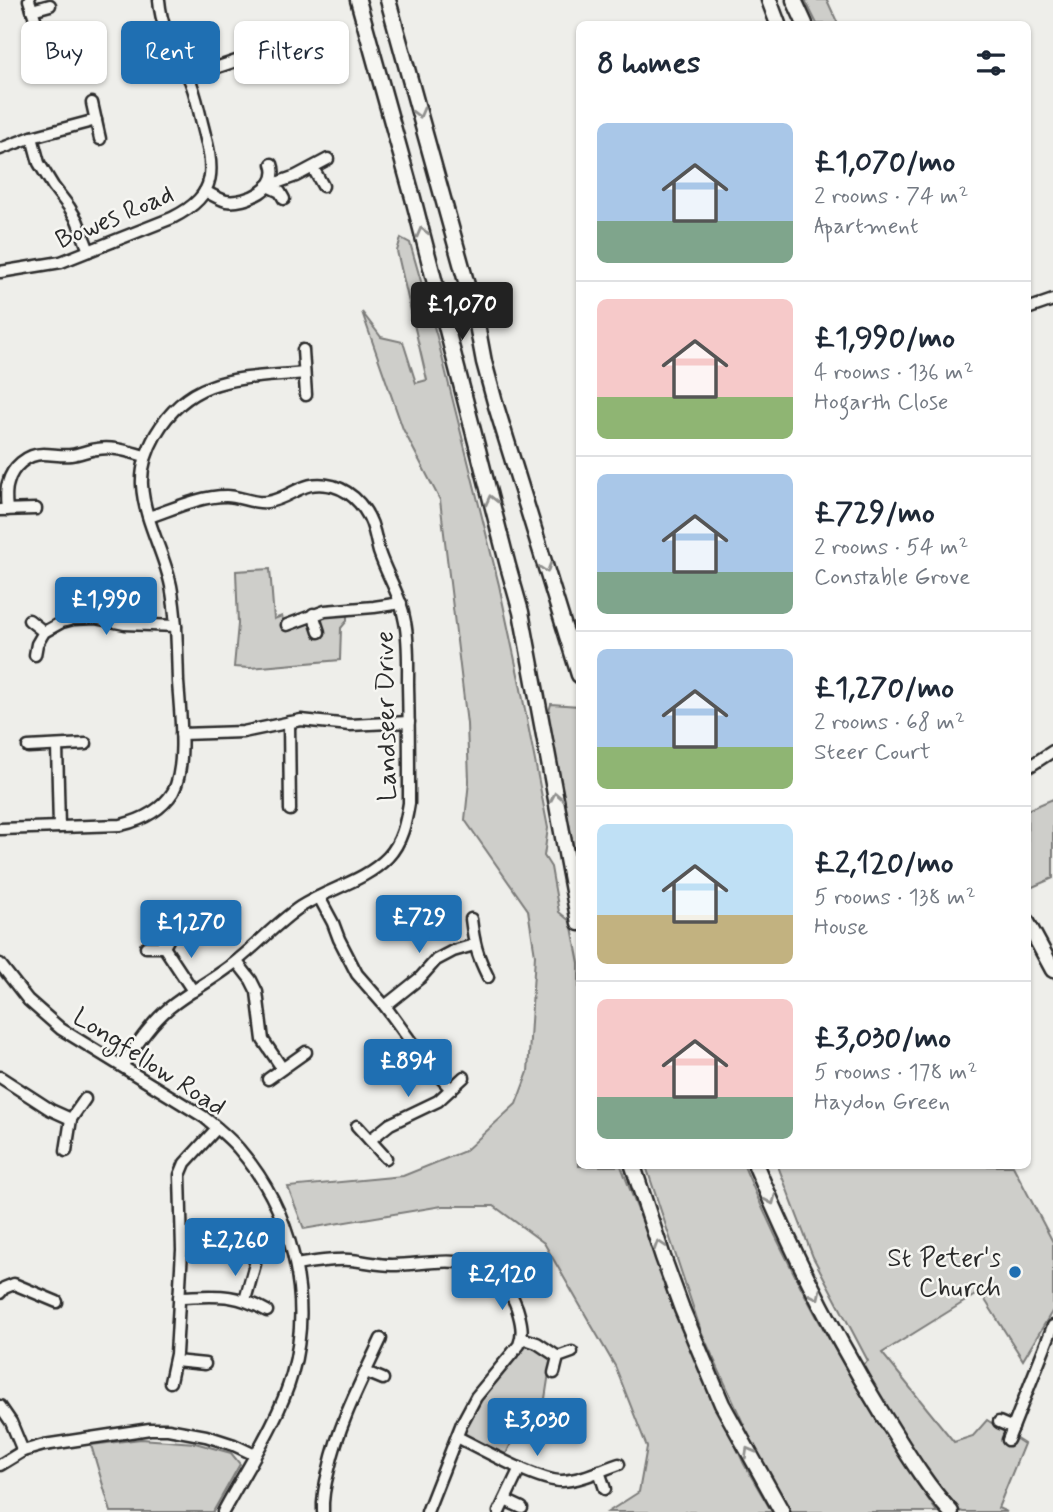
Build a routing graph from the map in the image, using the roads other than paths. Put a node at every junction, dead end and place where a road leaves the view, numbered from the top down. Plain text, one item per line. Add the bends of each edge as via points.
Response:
1 (159, 0) edge
2 (358, 0) edge
3 (388, 0) edge
4 (769, 0) edge
5 (794, 0) edge
6 (30, 5) edge
7 (50, 5) dead end
8 (162, 21) edge
9 (777, 21) edge
10 (804, 21) edge
11 (190, 84) edge
12 (92, 103) dead end
13 (96, 120) junction
14 (32, 137) junction
15 (100, 139) dead end
16 (0, 149) edge
17 (328, 159) dead end
18 (272, 164) dead end
19 (313, 168) junction
20 (267, 186) junction
21 (323, 186) dead end
22 (205, 191) junction
23 (284, 199) dead end
24 (89, 251) junction
25 (0, 272) edge
26 (1053, 300) edge
27 (1031, 308) edge
28 (303, 350) dead end
29 (304, 373) junction
30 (306, 395) dead end
31 (145, 456) junction
32 (36, 509) dead end
33 (3, 510) edge
34 (149, 517) junction
35 (401, 603) junction
36 (313, 614) junction
37 (29, 620) dead end
38 (287, 625) dead end
39 (176, 626) junction
40 (44, 632) junction
41 (319, 632) dead end
42 (35, 655) dead end
43 (576, 665) edge
44 (289, 722) junction
45 (408, 722) junction
46 (181, 734) junction
47 (86, 744) dead end
48 (57, 746) junction
49 (28, 747) dead end
50 (1053, 751) edge
51 (1031, 765) edge
52 (290, 810) dead end
53 (59, 827) junction
54 (0, 830) edge
55 (319, 897) junction
56 (576, 907) edge
57 (471, 919) dead end
58 (1031, 929) edge
59 (173, 931) dead end
60 (474, 945) junction
61 (146, 947) dead end
62 (164, 947) junction
63 (237, 962) junction
64 (0, 964) edge
65 (1053, 970) edge
66 (488, 978) dead end
67 (192, 991) junction
68 (386, 1006) junction
69 (306, 1052) dead end
70 (122, 1066) junction
71 (282, 1068) junction
72 (0, 1077) edge
73 (464, 1077) dead end
74 (268, 1079) dead end
75 (451, 1089) junction
76 (85, 1099) dead end
77 (71, 1119) junction
78 (357, 1126) dead end
79 (216, 1128) junction
80 (370, 1140) junction
81 (66, 1151) dead end
82 (386, 1158) dead end
83 (635, 1169) edge
84 (757, 1169) edge
85 (255, 1264) dead end
86 (296, 1265) junction
87 (0, 1293) edge
88 (178, 1297) junction
89 (245, 1300) junction
90 (57, 1302) dead end
91 (267, 1311) dead end
92 (1053, 1326) edge
93 (522, 1338) junction
94 (381, 1339) dead end
95 (572, 1352) dead end
96 (558, 1357) junction
97 (175, 1361) junction
98 (205, 1363) dead end
99 (366, 1372) junction
100 (554, 1373) dead end
101 (383, 1380) dead end
102 (170, 1382) dead end
103 (0, 1406) edge
104 (999, 1422) dead end
105 (1013, 1428) junction
106 (457, 1437) junction
107 (1008, 1440) dead end
108 (23, 1451) junction
109 (254, 1455) junction
110 (620, 1464) dead end
111 (0, 1465) edge
112 (520, 1468) junction
113 (599, 1471) junction
114 (606, 1489) dead end
115 (505, 1500) junction
116 (522, 1508) dead end
117 (223, 1512) edge
118 (323, 1512) edge
119 (427, 1512) edge
120 (499, 1512) edge
121 (782, 1512) edge
122 (951, 1512) edge

1 - 8 street, Bowes Road
56 -> 2 street via 521,612
3 -> 43 street via 496,406
4 - 9 street
5 - 10 street
6 - 7 street
11 - 22 street, Bowes Road via 211,156
12 - 13 street
13 - 14 street
13 - 15 street
14 - 16 street
14 - 24 street via 39,163 69,207
17 - 19 street
18 - 20 street via 275,173
19 - 20 street
19 - 21 street
20 - 22 street via 256,195 234,201
20 - 23 street
22 - 24 street, Bowes Road via 187,211
24 - 25 street, Bowes Road via 49,265
26 - 27 street
28 - 29 street
29 - 30 street
29 - 31 street via 224,381 203,388 172,410
31 - 33 street via 107,448 73,455 33,455 12,472
31 - 34 street via 142,484
32 - 33 street
34 - 35 street, Landseer Drive via 211,498 266,502 306,486 334,486 353,496 368,516
34 - 39 street via 171,586
35 - 36 street
35 - 45 street, Landseer Drive via 407,637
36 - 38 street
36 - 41 street
37 - 40 street
39 - 40 street via 83,617
39 - 46 street
40 - 42 street
44 - 45 street
44 - 46 street via 243,732
44 - 52 street
45 - 55 street, Landseer Drive via 409,803 400,839 376,868
46 - 53 street via 178,779 152,814 121,825
47 - 48 street
48 - 49 street
48 - 53 street
50 - 51 street
53 - 54 street
55 - 63 street, Landseer Drive via 286,918
55 - 68 street via 351,964
57 - 60 street
58 - 65 street
59 - 62 street
60 - 66 street
60 - 68 street via 436,960
61 - 62 street
62 - 67 street
63 - 67 street, Landseer Drive
63 - 71 street via 257,992 264,1040
64 - 70 street, Longfellow Road via 43,1015
67 - 70 street, Landseer Drive via 158,1019
68 - 75 street
69 - 71 street
70 - 79 street, Longfellow Road
71 - 74 street
72 - 77 street
73 - 75 street
75 - 80 street
76 - 77 street
77 - 81 street
78 - 80 street
79 - 86 street, Longfellow Road via 239,1149 274,1202
79 - 88 street via 180,1175
80 - 82 street
121 -> 83 street via 717,1392 682,1309
84 -> 122 street via 832,1326 902,1446
85 - 89 street
86 - 93 street via 348,1260 471,1265 508,1289 521,1320
86 - 109 street, Longfellow Road via 300,1321 293,1373
87 - 90 street via 14,1284
88 - 89 street
88 - 97 street
89 - 91 street
92 - 105 street
93 - 96 street
93 - 106 street via 476,1397
94 - 99 street
95 - 96 street
96 - 100 street
97 - 98 street
97 - 102 street
99 - 101 street
99 - 118 street via 332,1453
103 - 108 street
104 - 105 street
105 - 107 street
106 - 112 street
106 - 119 street
108 - 109 street via 123,1432 168,1429 206,1436
108 - 111 street
109 - 117 street, Longfellow Road
110 - 113 street
112 - 113 street via 559,1481
112 - 115 street
113 - 114 street
115 - 116 street
115 - 120 street

